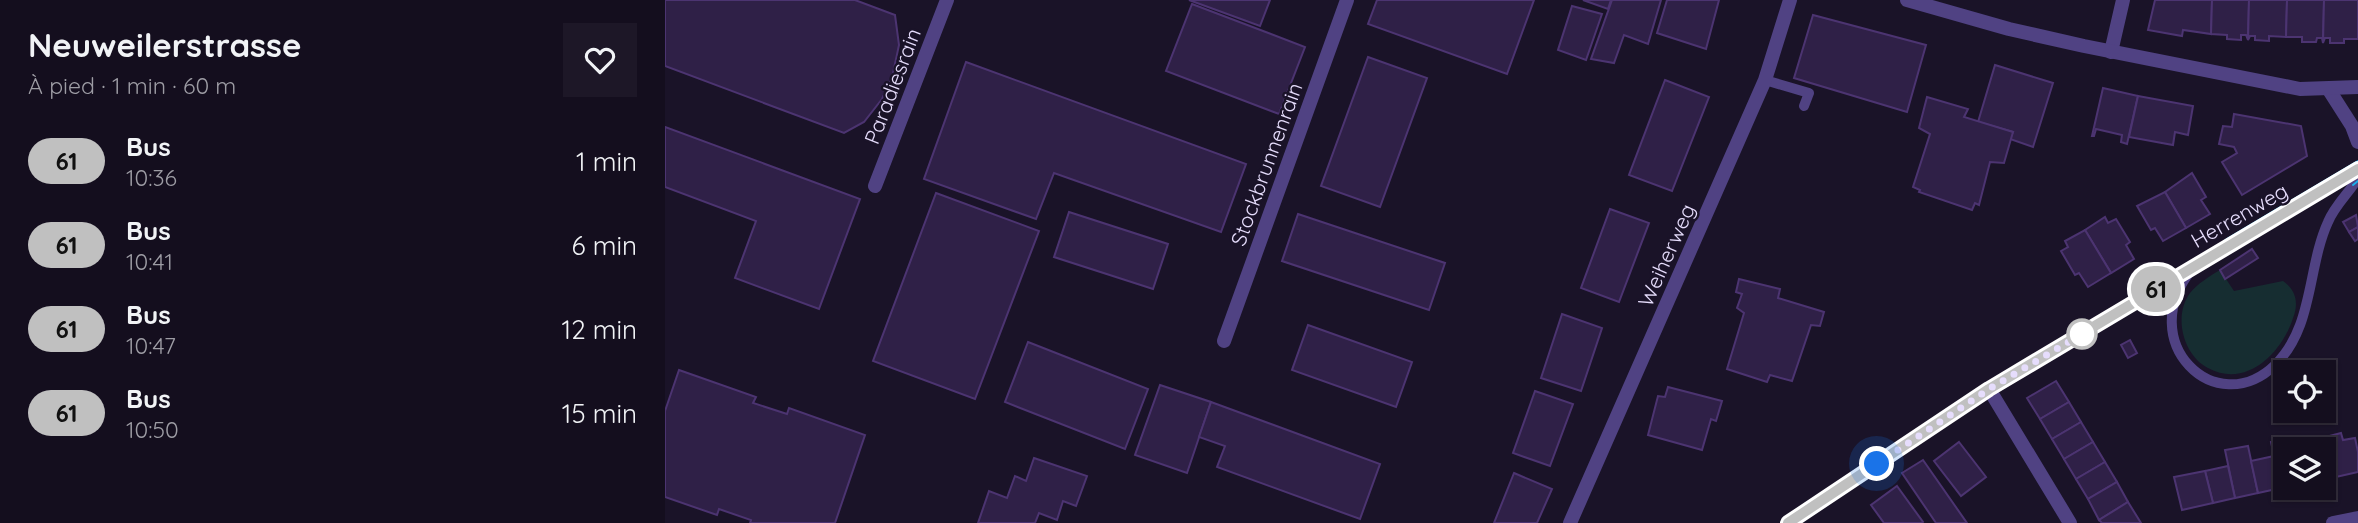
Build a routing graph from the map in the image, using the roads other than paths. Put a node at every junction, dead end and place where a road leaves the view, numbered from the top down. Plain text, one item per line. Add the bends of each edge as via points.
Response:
1 (947, 0) edge
2 (1347, 0) edge
3 (1790, 0) edge
4 (1907, 0) edge
5 (2123, 0) edge
6 (2111, 52) junction
7 (1766, 80) junction
8 (2358, 87) edge
9 (2329, 90) junction
10 (1804, 106) dead end
11 (2358, 142) edge
12 (2358, 169) edge
13 (2358, 178) edge
14 (875, 187) dead end
15 (2196, 264) junction
16 (1224, 341) dead end
17 (1989, 389) junction
18 (2358, 518) edge
19 (1570, 523) edge
20 (1788, 523) edge
21 (2070, 523) edge
22 (2333, 523) edge

1 - 14 street, Paradiesrain
2 - 16 street, Stockbrunnenrain
3 - 7 street, Weiherweg
4 - 6 street
5 - 6 street
6 - 9 street via 2300,89
7 - 10 lane via 1808,93
7 - 19 street, Weiherweg
8 - 9 street
9 - 11 street
12 - 15 street, Herrenweg
13 - 15 lane via 2328,220 2295,338 2261,377 2220,383 2192,369 2182,358 2171,316 2178,291
15 - 17 street, Herrenweg
17 - 20 street, Herrenweg
17 - 21 street
18 - 22 street

